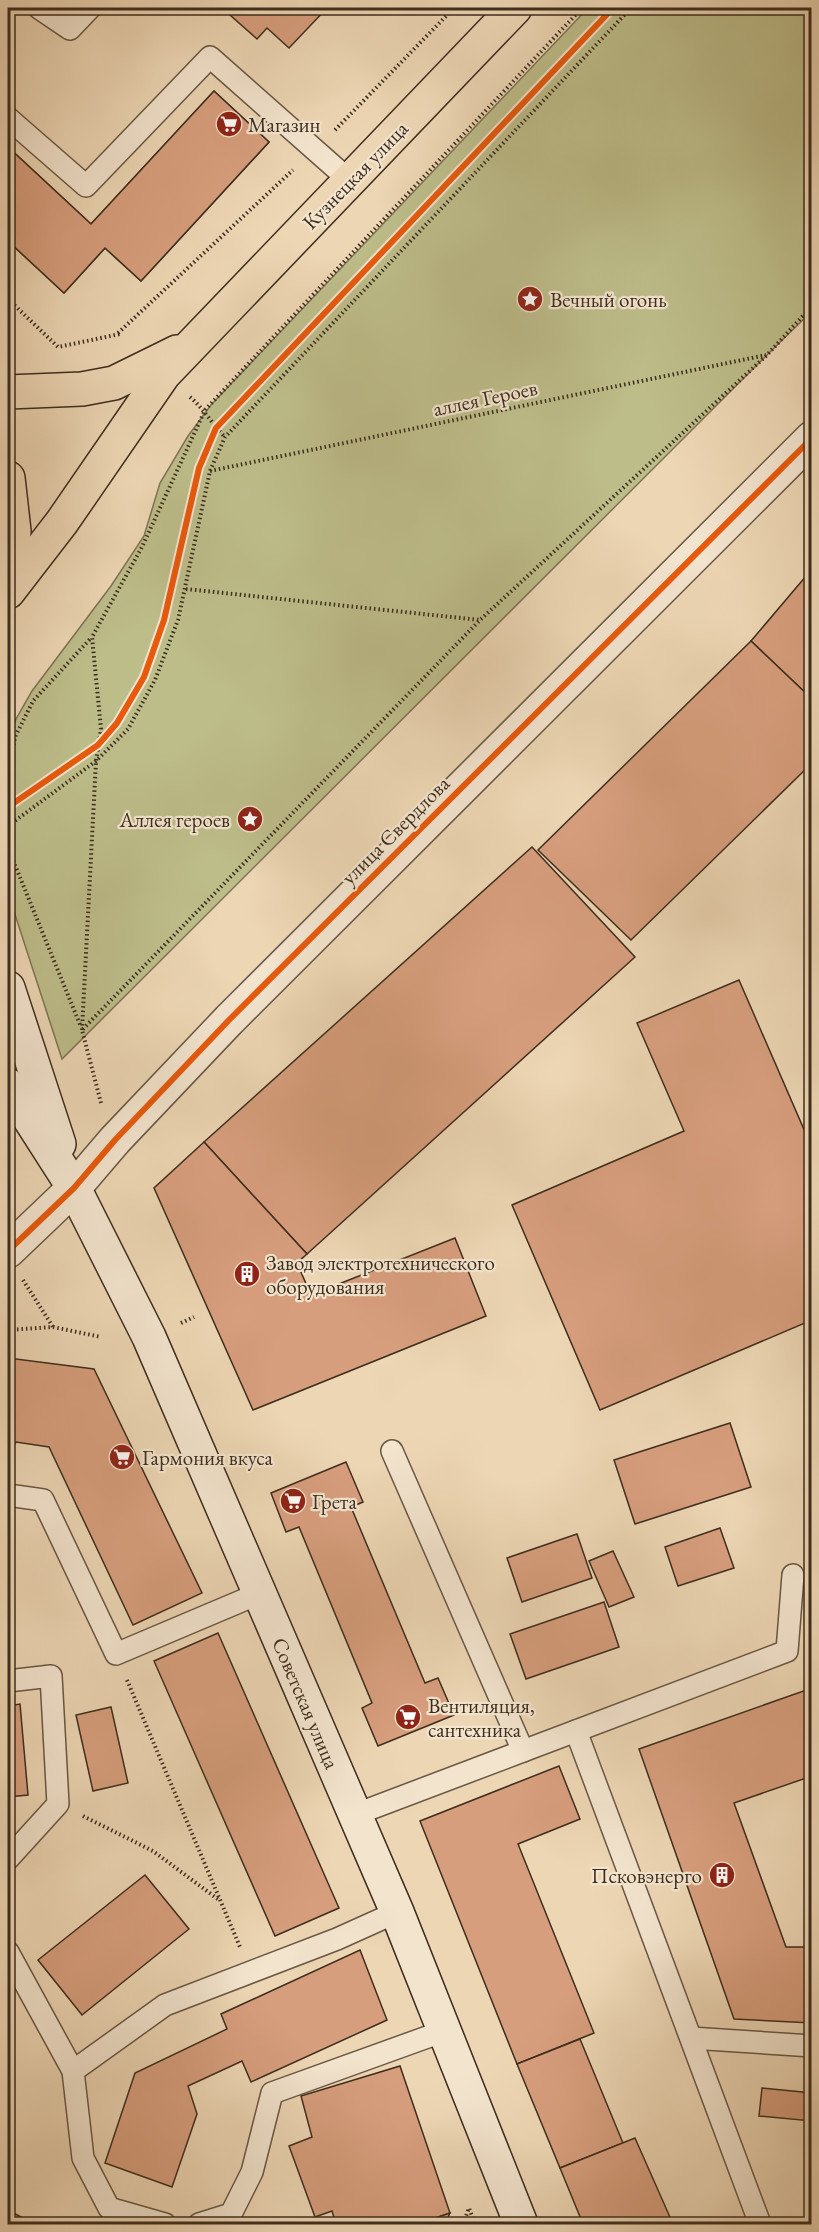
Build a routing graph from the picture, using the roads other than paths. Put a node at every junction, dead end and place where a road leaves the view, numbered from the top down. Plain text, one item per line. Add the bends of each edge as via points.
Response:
1 (39, 8) edge
2 (90, 8) edge
3 (515, 8) edge
4 (8, 117) edge
5 (349, 180) junction
6 (194, 342) junction
7 (8, 392) edge
8 (812, 438) edge
9 (8, 478) edge
10 (8, 592) edge
11 (8, 988) edge
12 (8, 1085) edge
13 (74, 1188) junction
14 (13, 1263) edge
15 (392, 1451) dead end
16 (8, 1495) edge
17 (793, 1575) dead end
18 (258, 1594) junction
19 (8, 1681) edge
20 (576, 1731) junction
21 (523, 1751) junction
22 (354, 1815) junction
23 (8, 1859) edge
24 (397, 1912) junction
25 (8, 1952) edge
26 (444, 2031) junction
27 (691, 2038) junction
28 (812, 2046) edge
29 (73, 2071) junction
30 (165, 2224) edge
31 (199, 2224) edge
32 (521, 2224) edge
33 (760, 2224) edge

1 - 2 lane via 70,29
3 - 5 main road, Кузнецкая улица
4 - 5 lane via 86,186 210,57
5 - 6 main road, Кузнецкая улица
6 - 7 main road, Кузнецкая улица via 114,383 82,389
6 - 10 main road, Кузнецкая улица via 164,374 62,522
8 - 13 main road, улица Свердлова via 229,1020
9 - 10 main road via 14,531
11 - 13 main road, Советская улица
12 - 13 main road, Советская улица
13 - 14 main road, улица Свердлова
13 - 18 main road, Советская улица via 150,1337
15 - 21 lane
16 - 18 lane via 43,1500 116,1654
17 - 20 lane via 787,1651
18 - 22 main road, Советская улица
19 - 23 lane via 51,1676 58,1804
20 - 21 lane
20 - 27 lane
21 - 22 lane
22 - 24 main road, Советская улица
24 - 26 main road, Советская улица
24 - 29 lane via 165,2006
25 - 29 lane
26 - 31 lane via 272,2092 252,2172 231,2214
26 - 32 main road, Советская улица
27 - 28 lane
27 - 33 lane
29 - 30 lane via 83,2158 109,2208

